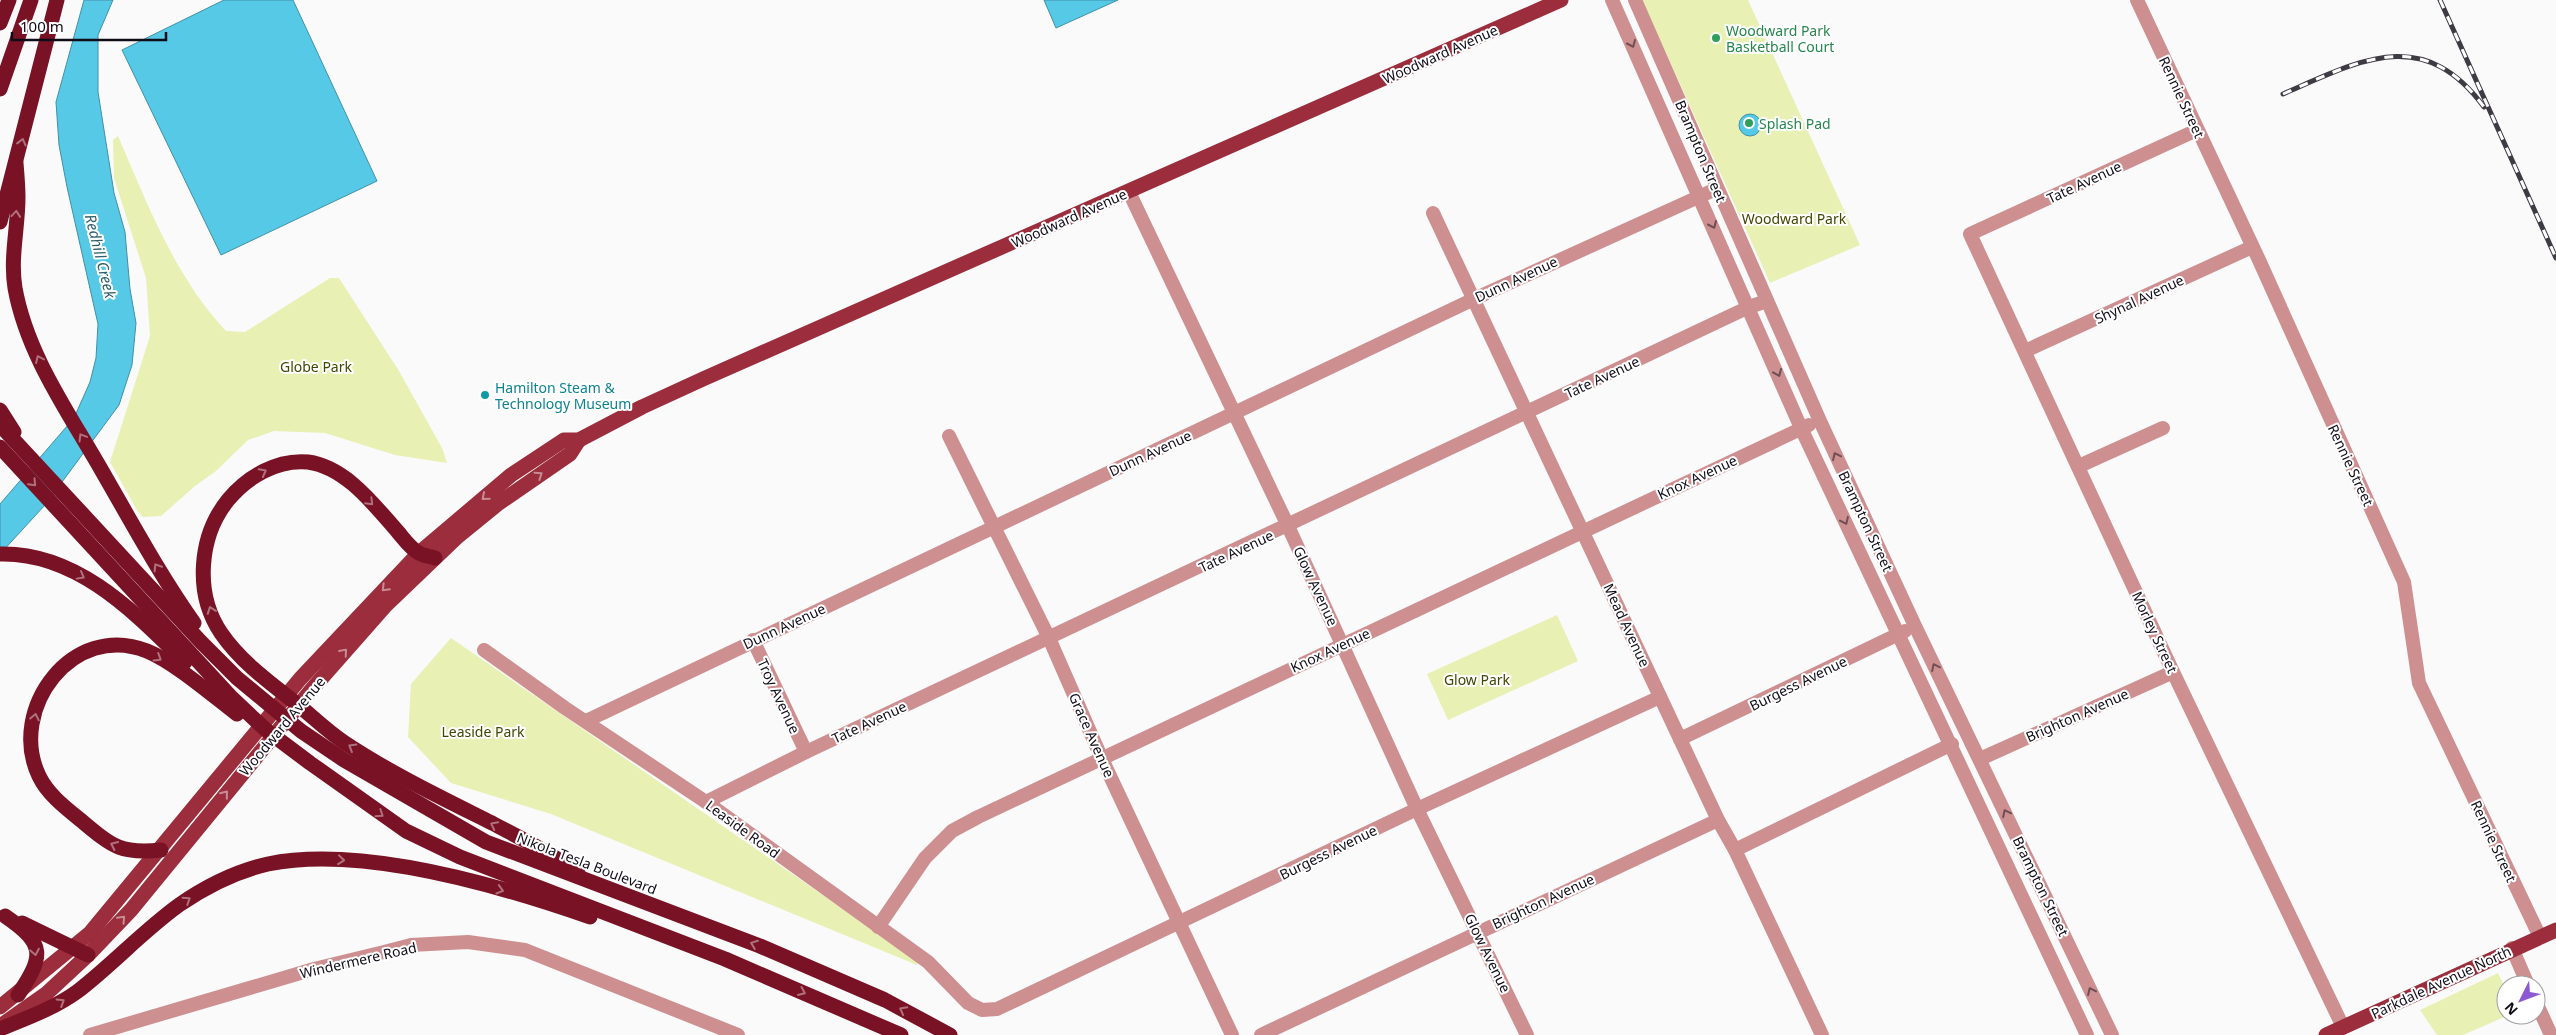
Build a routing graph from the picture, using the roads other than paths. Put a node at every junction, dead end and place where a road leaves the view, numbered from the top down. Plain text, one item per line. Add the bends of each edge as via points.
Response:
1 (9, 0) edge
2 (32, 0) edge
3 (57, 0) edge
4 (1562, 0) edge
5 (1612, 0) edge
6 (1635, 0) edge
7 (2137, 0) edge
8 (0, 22) edge
9 (0, 89) edge
10 (2197, 130) junction
11 (16, 163) junction
12 (1716, 188) junction
13 (1129, 192) junction
14 (1700, 195) junction
15 (1434, 213) dead end
16 (0, 222) edge
17 (1970, 234) joint
18 (2252, 247) junction
19 (1474, 299) junction
20 (1767, 302) junction
21 (1749, 307) junction
22 (2025, 351) junction
23 (0, 410) edge
24 (1234, 412) junction
25 (1527, 412) junction
26 (1820, 421) junction
27 (0, 425) edge
28 (1802, 428) junction
29 (2162, 428) dead end
30 (949, 436) dead end
31 (579, 440) junction
32 (0, 447) edge
33 (27, 453) junction
34 (2079, 466) junction
35 (1288, 526) junction
36 (994, 527) junction
37 (1584, 530) junction
38 (419, 553) junction
39 (0, 554) edge
40 (435, 558) junction
41 (1915, 626) junction
42 (1898, 634) junction
43 (1049, 638) junction
44 (753, 640) junction
45 (1343, 644) junction
46 (484, 650) dead end
47 (2173, 672) junction
48 (237, 678) junction
49 (306, 684) junction
50 (1660, 697) junction
51 (232, 698) junction
52 (586, 720) junction
53 (1680, 739) junction
54 (1952, 744) junction
55 (806, 752) junction
56 (1102, 759) junction
57 (1980, 759) junction
58 (361, 800) junction
59 (706, 802) junction
60 (1418, 809) junction
61 (1718, 820) junction
62 (161, 850) junction
63 (1735, 850) junction
64 (596, 885) junction
65 (3, 914) edge
66 (1181, 923) junction
67 (878, 927) junction
68 (2556, 930) edge
69 (1478, 932) junction
70 (2540, 937) junction
71 (74, 948) junction
72 (2512, 948) junction
73 (88, 955) junction
74 (725, 958) junction
75 (2524, 975) edge
76 (18, 995) junction
77 (0, 1008) edge
78 (997, 1009) joint
79 (0, 1028) edge
80 (2343, 1028) junction
81 (950, 1034) edge
82 (90, 1035) edge
83 (738, 1035) edge
84 (901, 1035) edge
85 (1232, 1035) edge
86 (1261, 1035) edge
87 (1527, 1035) edge
88 (1822, 1035) edge
89 (2087, 1035) edge
90 (2112, 1035) edge
91 (2327, 1035) edge

1 - 8 highway
2 - 9 highway
11 -> 3 highway
4 - 13 main road, Woodward Avenue
5 -> 14 street, Brampton Street
6 - 12 street, Brampton Street
7 - 10 street, Rennie Street
10 - 17 street, Tate Avenue
10 - 18 street, Rennie Street
11 - 16 highway
48 -> 11 highway via 172,591 36,353 22,320 15,286
12 - 14 street, Dunn Avenue
12 - 20 street, Brampton Street
13 - 24 street, Glow Avenue
13 - 31 main road, Woodward Avenue via 703,379
14 - 19 street, Dunn Avenue
14 -> 21 street, Brampton Street
15 - 19 street, Mead Avenue
17 - 22 street, Morley Street
18 - 22 street, Shynal Avenue
18 - 70 street, Rennie Street via 2404,582 2419,683
19 - 24 street, Dunn Avenue
19 - 25 street, Mead Avenue
20 - 21 street, Tate Avenue
20 - 26 street, Brampton Street
21 - 25 street, Tate Avenue
21 -> 28 street, Brampton Street
22 - 34 street, Morley Street
23 - 33 highway
24 - 35 street, Glow Avenue
24 - 36 street, Dunn Avenue
25 - 35 street, Tate Avenue
25 - 37 street, Mead Avenue
26 - 28 street, Knox Avenue
41 -> 26 street, Brampton Street
27 - 33 highway
28 - 37 street, Knox Avenue
28 -> 42 street, Brampton Street
29 - 34 street
30 - 36 street, Grace Avenue
31 -> 38 main road, Woodward Avenue via 564,440 523,466
40 -> 31 main road, Woodward Avenue via 499,503 570,454
32 -> 51 highway
33 - 48 highway
34 - 47 street, Morley Street
35 - 43 street, Tate Avenue
35 - 45 street, Glow Avenue
36 - 43 street, Grace Avenue
36 - 44 street, Dunn Avenue
37 - 45 street, Knox Avenue
37 - 50 street, Mead Avenue
38 - 40 highway
38 -> 49 main road, Woodward Avenue
64 -> 38 highway via 550,852 413,783 345,743 272,685 237,652 220,632 205,590 205,550 221,509 255,477 274,466 309,462 333,470 356,488
39 -> 51 highway via 14,553 57,564 109,592 191,667
49 -> 40 main road, Woodward Avenue
41 - 42 street, Burgess Avenue
57 -> 41 street, Brampton Street
42 - 53 street, Burgess Avenue
42 - 54 street, Brampton Street
43 - 55 street, Tate Avenue
43 - 56 street, Grace Avenue
44 - 52 street, Dunn Avenue
44 - 55 street, Troy Avenue
45 - 56 street, Knox Avenue
45 - 60 street, Glow Avenue
46 - 52 street, Leaside Road
47 - 57 street, Brighton Avenue
47 - 80 street, Morley Street
48 - 64 highway, Nikola Tesla Boulevard via 301,731 408,798 486,842
49 - 62 main road, Woodward Avenue via 243,746
73 -> 49 main road, Woodward Avenue via 131,910 256,757
50 - 53 street, Mead Avenue
50 - 60 street, Burgess Avenue
51 - 58 highway via 266,730
52 - 59 street, Leaside Road
53 - 61 street, Mead Avenue
54 - 63 street
54 - 89 street, Brampton Street
55 - 59 street, Tate Avenue
56 - 66 street, Grace Avenue
56 - 67 street, Knox Avenue via 952,832 925,858
90 -> 57 street, Brampton Street
62 -> 58 highway via 128,851 108,843 63,806 38,775 31,744 40,699 48,681 64,664 88,651 110,645 147,651 184,674 308,769
58 -> 74 highway via 406,831 460,857
59 - 67 street, Leaside Road
60 - 66 street, Burgess Avenue
60 - 69 street, Glow Avenue
61 - 63 street, Mead Avenue
61 - 69 street, Brighton Avenue
62 - 71 main road, Woodward Avenue
63 - 88 street, Mead Avenue
81 -> 64 highway, Nikola Tesla Boulevard via 885,1000 760,946
65 - 71 highway
65 -> 76 highway via 32,938 37,957 36,966
66 - 78 street, Burgess Avenue
66 - 85 street, Grace Avenue
67 - 78 street, Leaside Road via 928,962 968,1003 982,1010
68 - 70 main road, Parkdale Avenue North
69 - 86 street, Brighton Avenue
69 - 87 street, Glow Avenue
70 - 72 main road, Parkdale Avenue North
71 - 73 highway
71 - 76 main road, Woodward Avenue
72 - 75 street
72 - 80 main road, Parkdale Avenue North
73 - 79 main road, Woodward Avenue via 46,994
79 -> 74 highway via 46,1010 77,991 159,921 201,892 257,867 297,860 328,858 391,864 481,885 572,911 666,944
74 -> 84 highway
76 - 77 main road, Woodward Avenue
80 - 91 main road, Parkdale Avenue North
82 - 83 street, Windermere Road via 314,969 412,945 468,942 525,950

